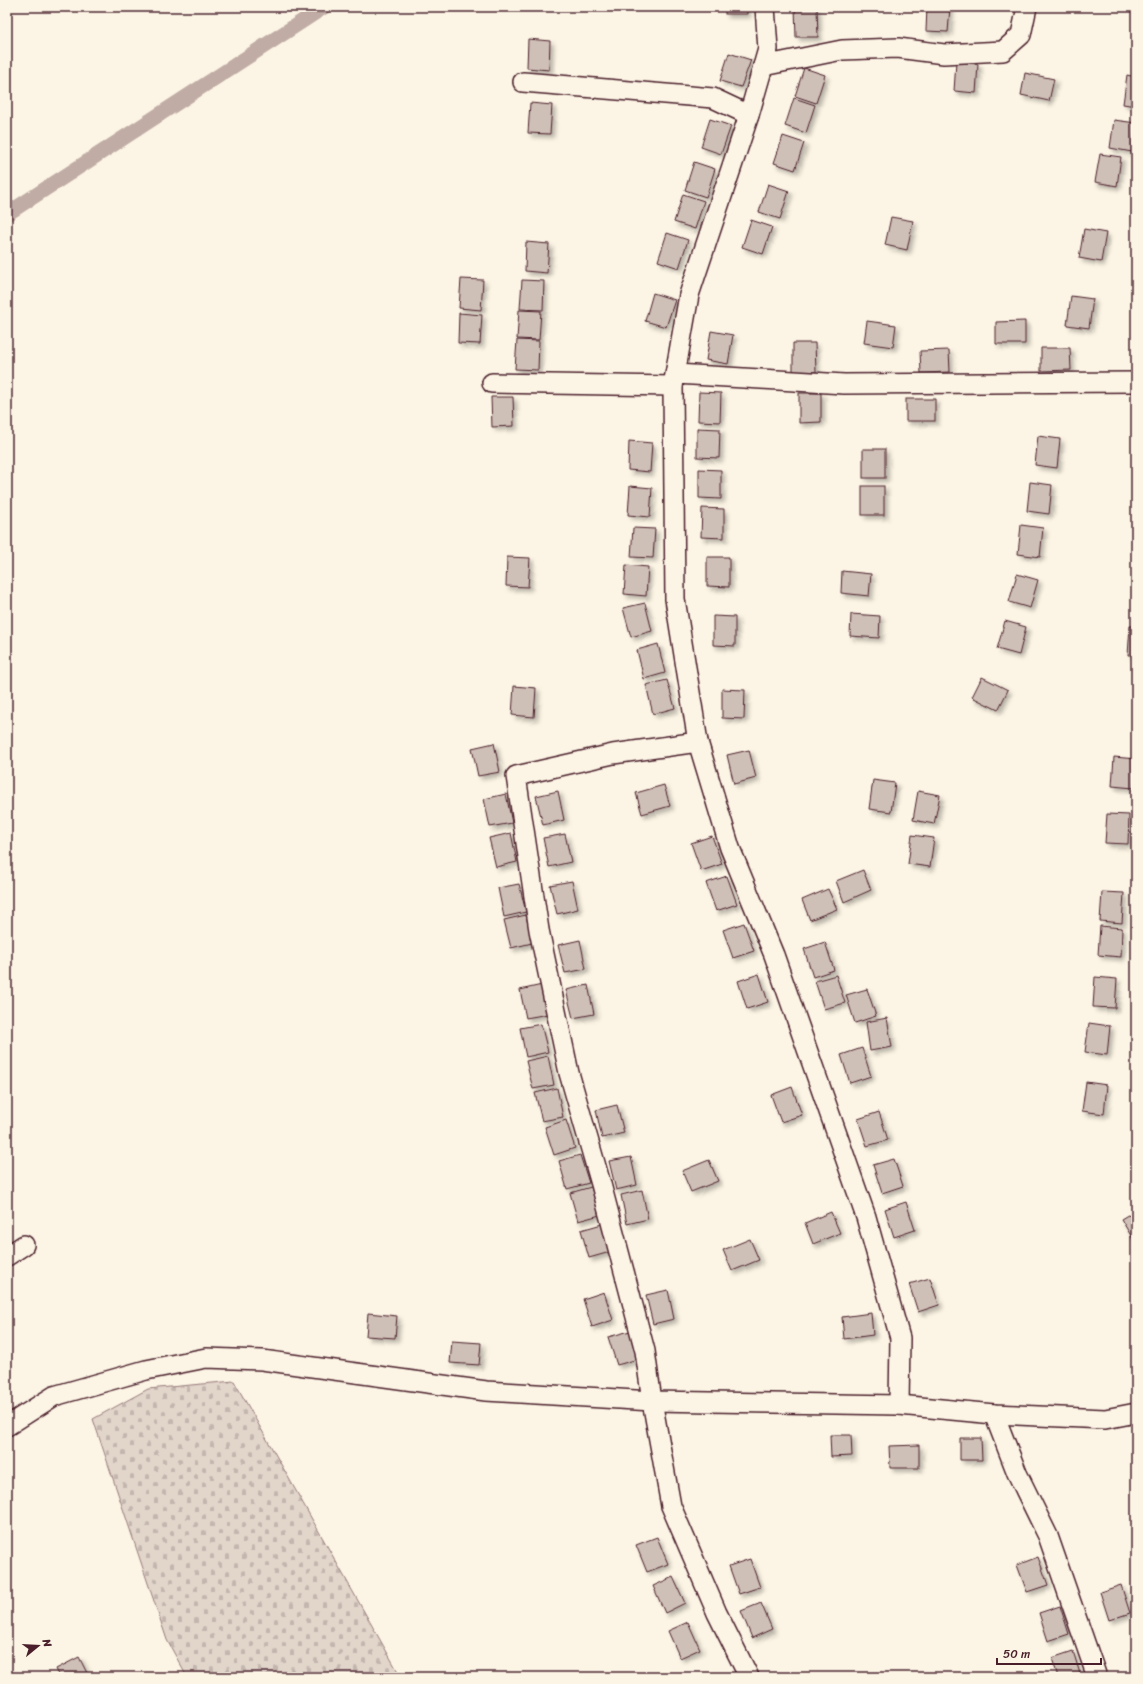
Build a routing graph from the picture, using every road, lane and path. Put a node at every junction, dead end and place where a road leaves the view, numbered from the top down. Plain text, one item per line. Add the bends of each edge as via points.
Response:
1 (765, 7) edge
2 (1027, 7) edge
3 (763, 66) junction
4 (523, 82) dead end
5 (749, 115) junction
6 (674, 380) junction
7 (1136, 382) edge
8 (492, 383) dead end
9 (698, 742) junction
10 (24, 1245) dead end
11 (7, 1256) edge
12 (652, 1401) junction
13 (899, 1405) junction
14 (1136, 1413) edge
15 (994, 1414) junction
16 (7, 1426) edge
17 (749, 1677) edge
18 (1097, 1677) edge

1 - 3 street via 768,49
2 - 3 street via 1021,35 1003,50 944,54 898,48 842,50
3 - 5 street
4 - 5 street via 713,98
5 - 6 street via 689,295
6 - 7 street via 844,384
6 - 8 street
6 - 9 street via 675,599
9 - 12 street via 613,754 516,776 539,930 569,1073 645,1351
9 - 13 street via 730,848 774,955 866,1217 900,1338
10 - 11 street
12 - 13 street
12 - 16 street via 486,1391 262,1360 206,1358 146,1370 54,1396
12 - 17 street via 671,1506 717,1612
13 - 15 street
14 - 15 street via 1105,1419
15 - 18 street via 1017,1473 1048,1536

